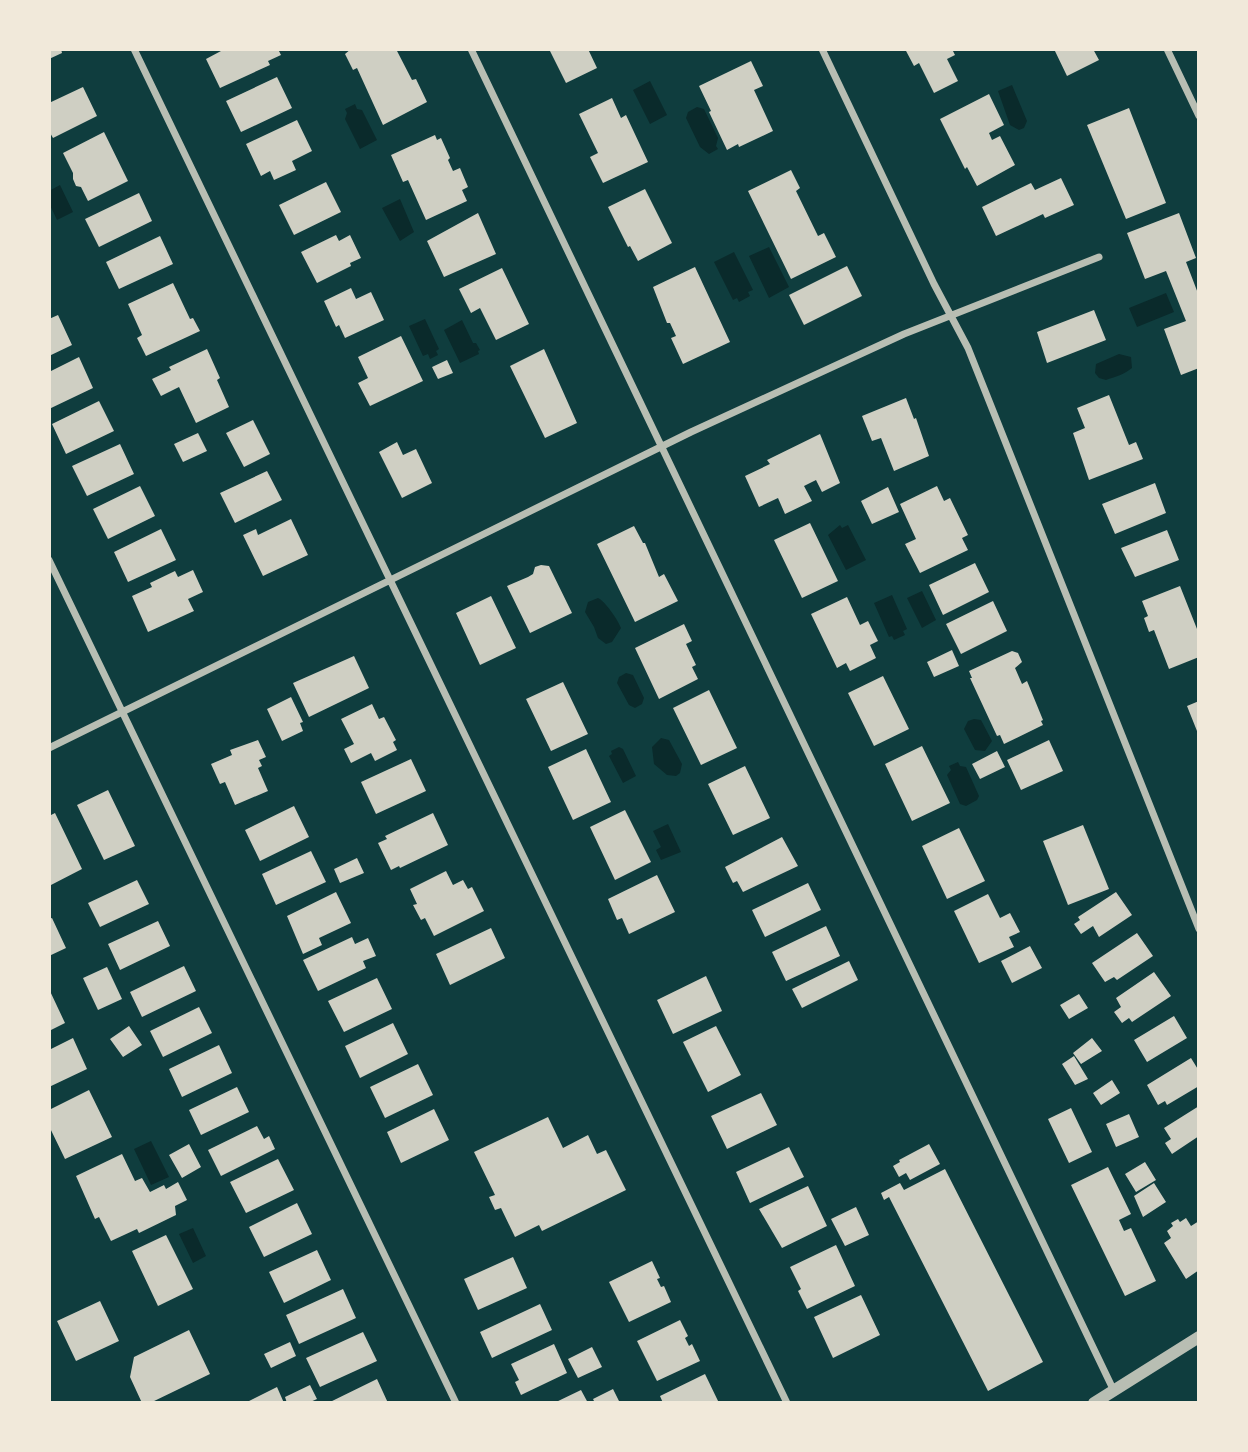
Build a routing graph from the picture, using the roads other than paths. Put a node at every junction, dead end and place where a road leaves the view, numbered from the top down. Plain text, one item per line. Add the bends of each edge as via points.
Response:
1 (134, 49) edge
2 (471, 49) edge
3 (822, 49) edge
4 (1167, 49) edge
5 (1199, 116) edge
6 (1099, 257) dead end
7 (951, 316) junction
8 (663, 446) junction
9 (49, 560) edge
10 (390, 581) junction
11 (122, 713) junction
12 (49, 748) edge
13 (1199, 929) edge
14 (1199, 1337) edge
15 (1114, 1391) junction
16 (456, 1403) edge
17 (787, 1403) edge
18 (1094, 1403) edge

1 - 10 street
2 - 8 street
3 - 7 street
4 - 5 street
6 - 7 street
7 - 8 street
7 - 13 street via 968,348
8 - 10 street
8 - 15 street
9 - 11 street
10 - 11 street
10 - 17 street
11 - 12 street
11 - 16 street
14 - 15 street
15 - 18 street

